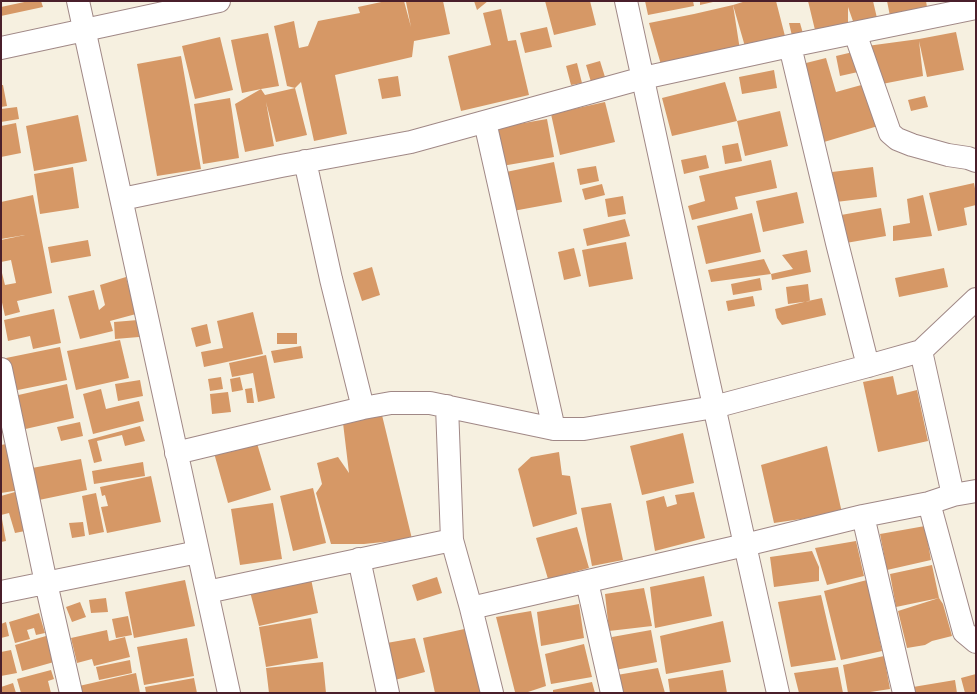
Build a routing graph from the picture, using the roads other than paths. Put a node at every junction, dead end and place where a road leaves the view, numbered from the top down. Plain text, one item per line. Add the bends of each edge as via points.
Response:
1 (78, 1) edge
2 (219, 1) edge
3 (626, 1) edge
4 (976, 8) edge
5 (85, 30) junction
6 (854, 33) junction
7 (790, 46) junction
8 (1, 48) edge
9 (643, 78) junction
10 (485, 122) junction
11 (306, 161) junction
12 (976, 161) edge
13 (122, 199) junction
14 (975, 302) edge
15 (922, 351) junction
16 (868, 366) junction
17 (1, 369) edge
18 (447, 406) junction
19 (714, 407) junction
20 (363, 408) junction
21 (554, 429) junction
22 (8, 438) edge
23 (176, 453) junction
24 (976, 491) edge
25 (953, 495) junction
26 (929, 503) junction
27 (863, 516) junction
28 (452, 540) junction
29 (745, 545) junction
30 (198, 552) junction
31 (359, 559) junction
32 (587, 582) junction
33 (46, 583) junction
34 (1, 592) edge
35 (207, 592) junction
36 (471, 608) junction
37 (976, 642) edge
38 (71, 693) edge
39 (229, 693) edge
40 (388, 693) edge
41 (492, 693) edge
42 (612, 693) edge
43 (778, 693) edge
44 (904, 693) edge

1 - 5 street
2 - 5 street
3 - 9 street
4 - 6 street
5 - 8 street
5 - 13 street
6 - 7 street
6 - 12 street via 890,133 912,145
7 - 9 street
7 - 16 street
9 - 10 street
9 - 19 street
10 - 11 street via 411,142
10 - 21 street
11 - 13 street
11 - 20 street via 331,279
13 - 23 street
14 - 15 street
15 - 16 street
15 - 25 street
16 - 19 street
17 - 22 street
18 - 20 street via 430,403
18 - 21 street
18 - 28 street
19 - 21 street via 584,429
19 - 29 street
20 - 23 street
22 - 33 street
23 - 30 street
24 - 25 street
25 - 26 street
26 - 27 street
26 - 37 street via 964,632
27 - 29 street
27 - 44 street
28 - 31 street
28 - 36 street
29 - 32 street
29 - 43 street
30 - 33 street
30 - 35 street
31 - 35 street
31 - 40 street
32 - 36 street
32 - 42 street
33 - 34 street
33 - 38 street
35 - 39 street
36 - 41 street

